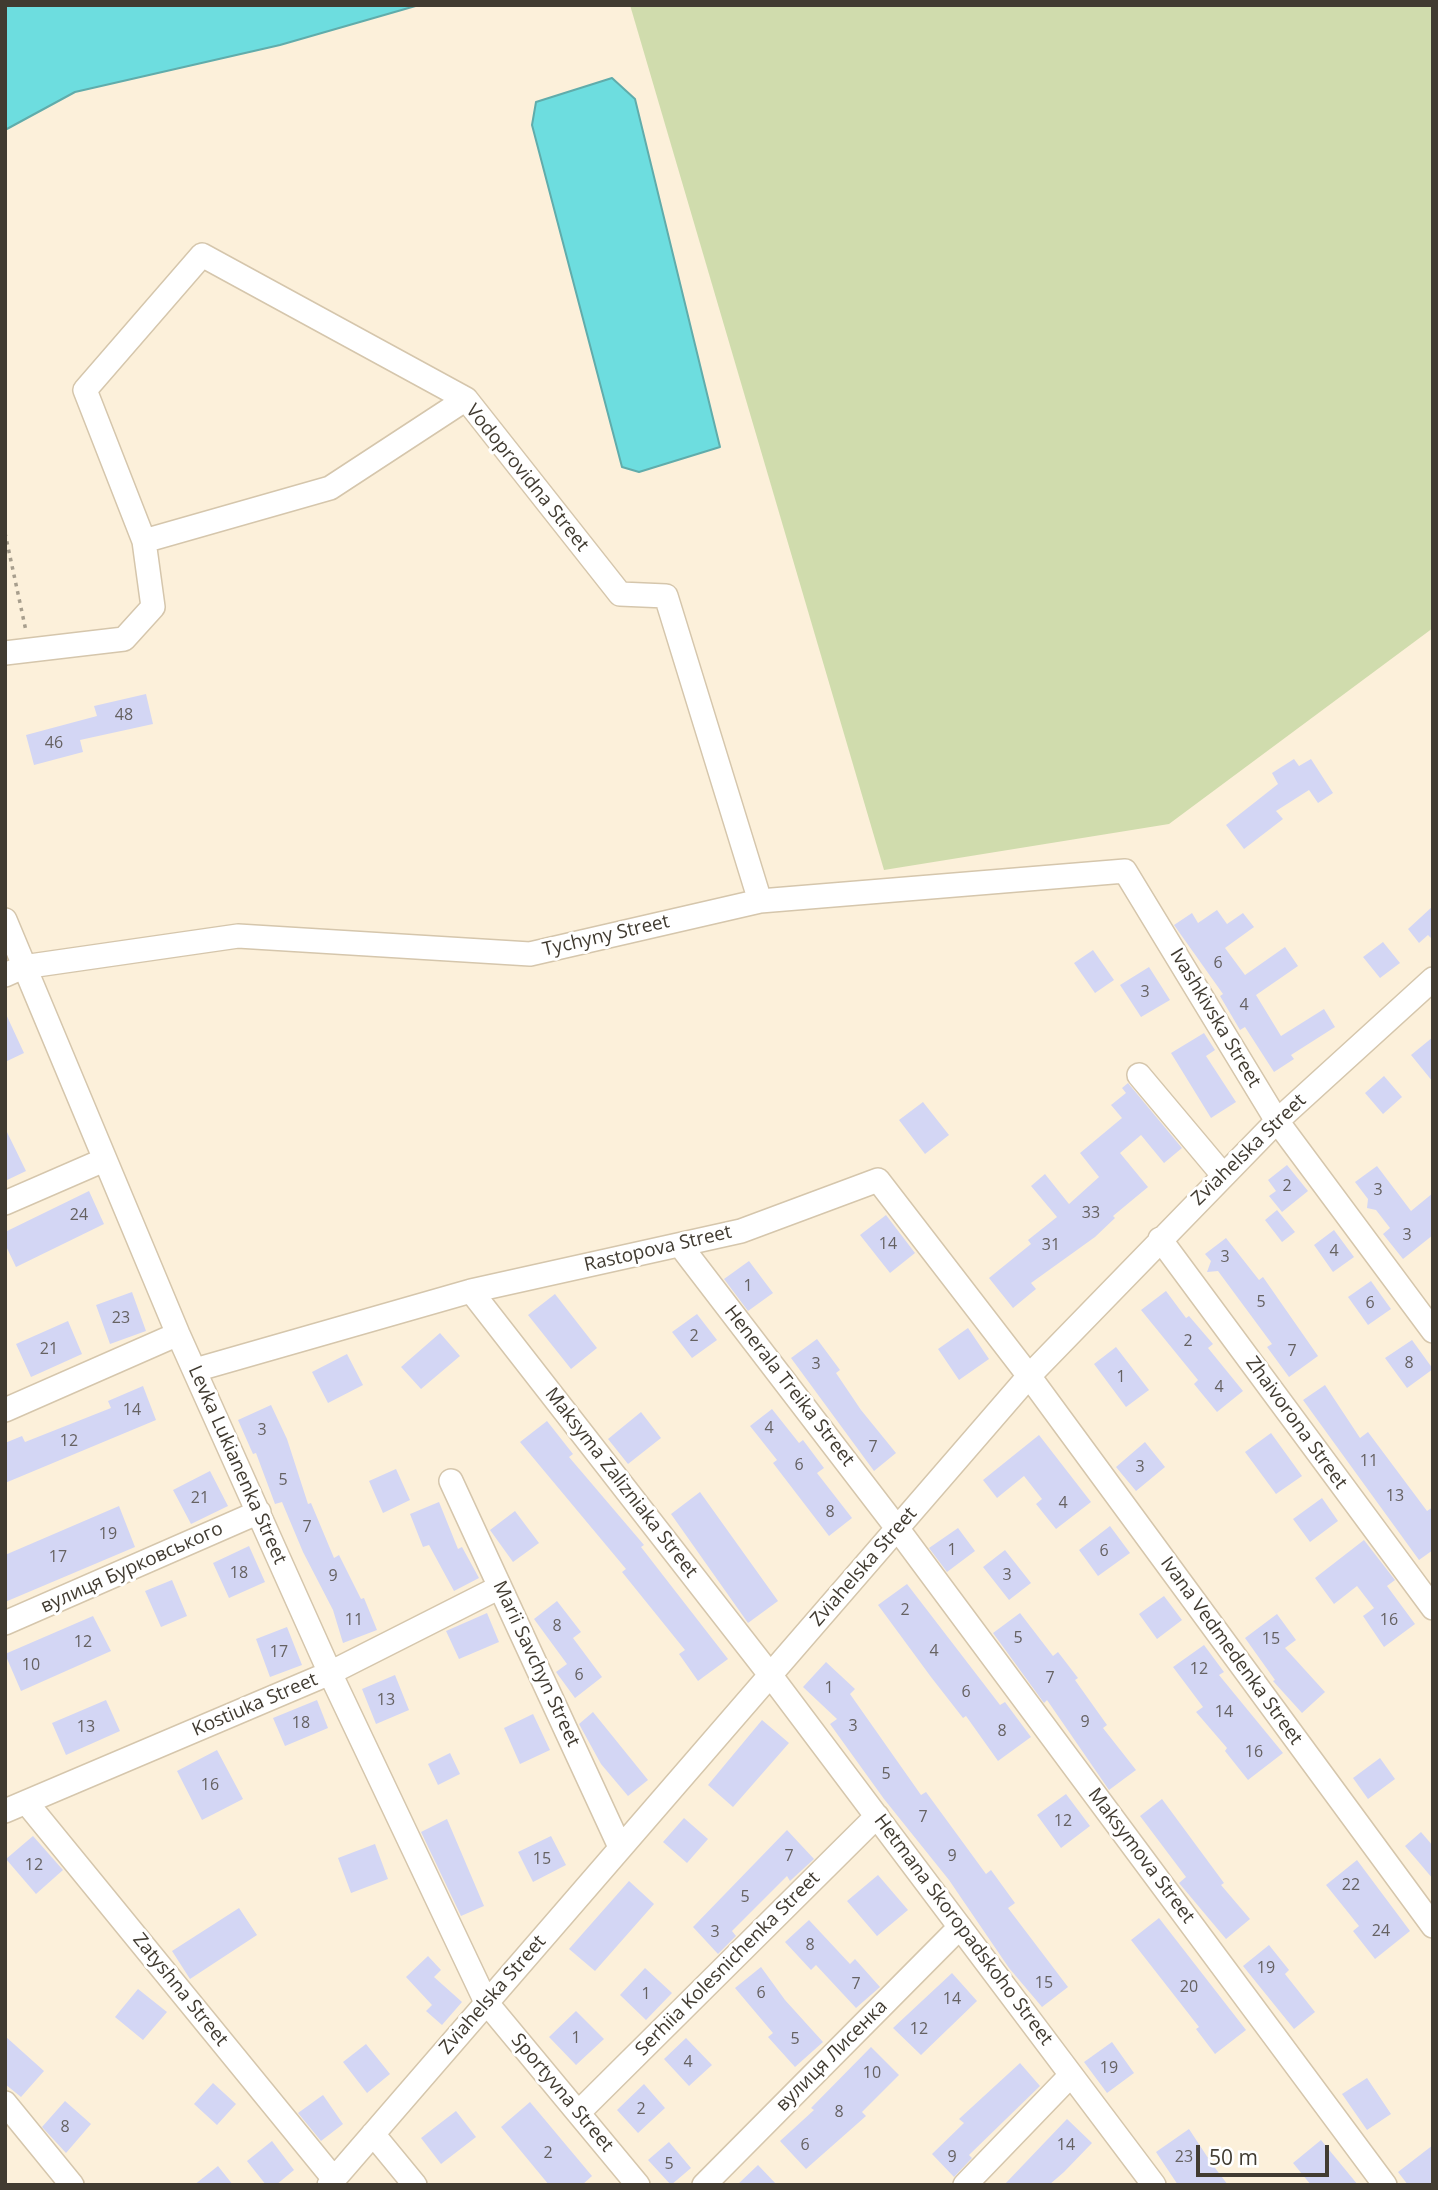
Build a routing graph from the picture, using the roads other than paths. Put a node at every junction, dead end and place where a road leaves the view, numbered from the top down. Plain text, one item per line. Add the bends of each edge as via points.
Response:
1 (466, 399) junction
2 (144, 541) junction
3 (5, 653) edge
4 (1125, 871) joint
5 (760, 901) junction
6 (5, 920) edge
7 (14, 971) edge
8 (1433, 979) edge
9 (1139, 1075) dead end
10 (1278, 1121) junction
11 (104, 1160) junction
12 (1223, 1175) junction
13 (5, 1203) edge
14 (1160, 1239) junction
15 (680, 1245) junction
16 (471, 1292) junction
17 (1433, 1331) edge
18 (177, 1334) junction
19 (195, 1370) junction
20 (1029, 1376) junction
21 (5, 1410) edge
22 (451, 1481) dead end
23 (260, 1512) junction
24 (898, 1528) junction
25 (500, 1587) junction
26 (1433, 1608) edge
27 (5, 1623) edge
28 (330, 1673) junction
29 (771, 1675) junction
30 (26, 1802) junction
31 (5, 1811) edge
32 (877, 1816) junction
33 (620, 1847) junction
34 (1433, 1926) edge
35 (960, 1927) junction
36 (486, 2002) junction
37 (1071, 2075) junction
38 (5, 2103) edge
39 (579, 2112) junction
40 (373, 2134) junction
41 (332, 2182) edge
42 (72, 2185) edge
43 (415, 2185) edge
44 (638, 2185) edge
45 (704, 2185) edge
46 (965, 2185) edge
47 (1154, 2185) edge
48 (1385, 2185) edge

1 - 2 street, Vodoprovidna Street via 330,488
1 - 2 street via 202,255 85,390
1 - 5 street, Vodoprovidna Street via 620,594 666,596
2 - 3 street via 153,607 124,639
4 - 5 street, Tychyny Street
4 - 10 street, Ivashkivska Street
5 - 7 street, Tychyny Street via 530,954 238,936
6 - 7 street, Levka Lukianenka Street
7 - 11 street, Levka Lukianenka Street
8 - 10 street, Zviahelska Street
9 - 12 street
10 - 12 street, Zviahelska Street
10 - 17 street, Ivashkivska Street
11 - 13 street
11 - 18 street, Levka Lukianenka Street
12 - 14 street, Zviahelska Street
14 - 20 street, Zviahelska Street
14 - 26 street, Zhaivorona Street
15 - 16 street, Rastopova Street
15 - 20 street, Rastopova Street via 741,1231 878,1180
15 - 24 street, Henerala Treika Street
16 - 19 street, Rastopova Street
16 - 29 street, Maksyma Zalizniaka Street
18 - 19 street, Levka Lukianenka Street
18 - 21 street
19 - 23 street, Levka Lukianenka Street
20 - 24 street, Zviahelska Street
20 - 34 street, Ivana Vedmedenka Street
22 - 25 street, Marii Savchyn Street
23 - 27 street, вулиця Бурковського
23 - 28 street, Levka Lukianenka Street
24 - 29 street, Zviahelska Street
24 - 48 street, Maksymova Street
25 - 28 street, Kostiuka Street
25 - 33 street, Marii Savchyn Street
28 - 30 street, Kostiuka Street
28 - 36 street, Levka Lukianenka Street
29 - 32 street, Hetmana Skoropadskoho Street
29 - 33 street, Zviahelska Street
30 - 31 street, Kostiuka Street
30 - 41 street, Zatyshna Street
32 - 35 street, Hetmana Skoropadskoho Street
32 - 39 street, Serhiia Kolesnichenka Street
33 - 36 street, Zviahelska Street
35 - 37 street, Hetmana Skoropadskoho Street
35 - 45 street, вулиця Лисенка
36 - 39 street, Sportyvna Street
36 - 40 street, Zviahelska Street
37 - 46 street
37 - 47 street, Hetmana Skoropadskoho Street
38 - 42 street
39 - 44 street, Sportyvna Street
40 - 41 street, Zviahelska Street
40 - 43 street

